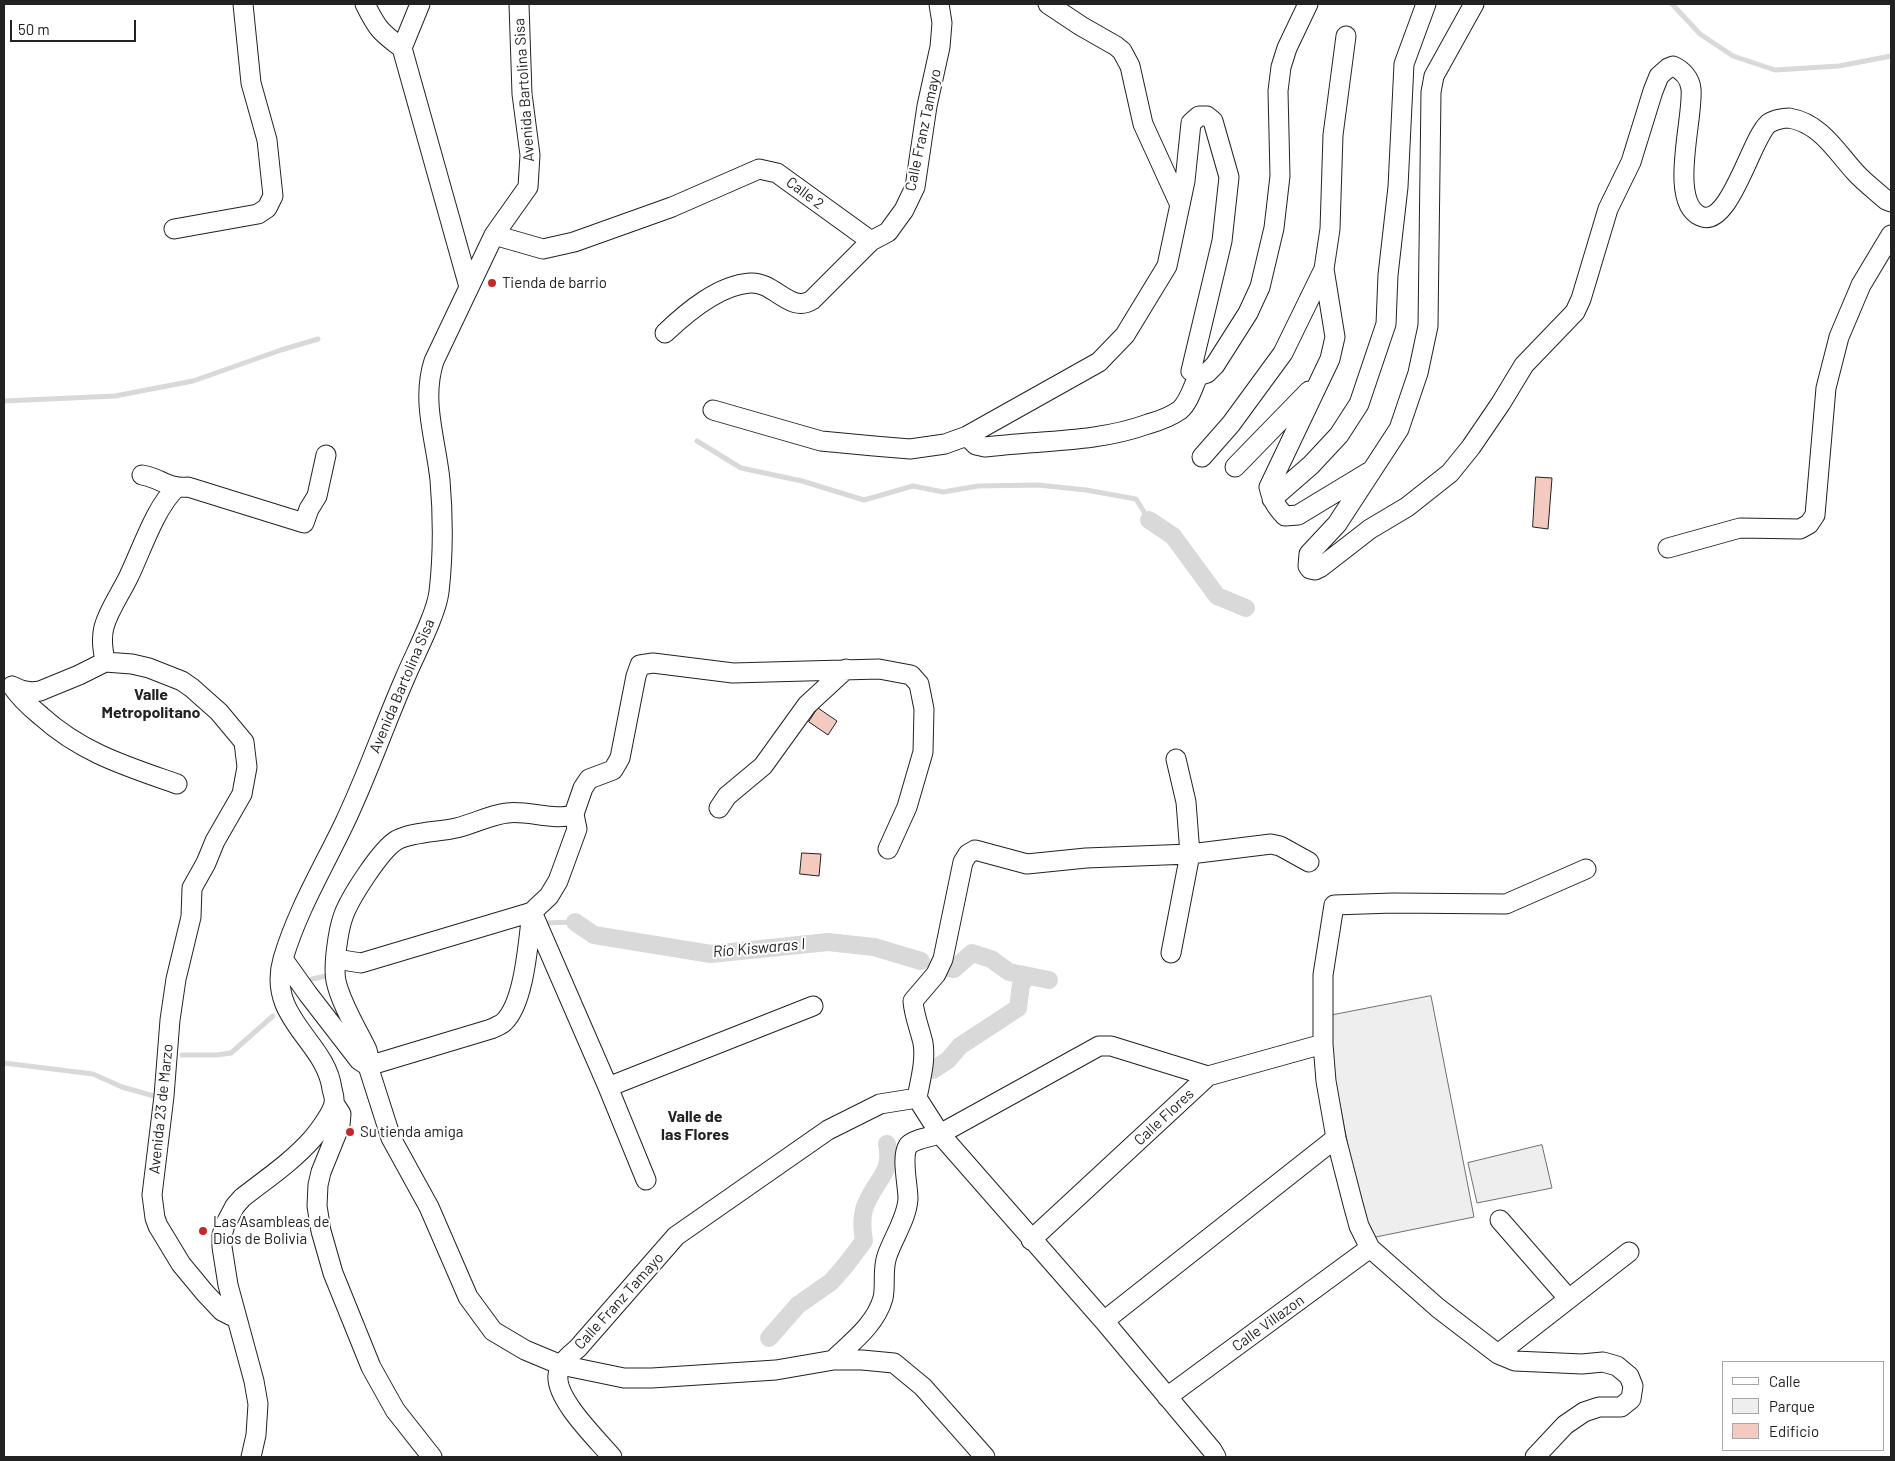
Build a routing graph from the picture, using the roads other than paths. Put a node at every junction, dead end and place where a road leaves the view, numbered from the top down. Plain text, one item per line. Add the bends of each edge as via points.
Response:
1 (242, 4) edge
2 (365, 4) edge
3 (420, 4) edge
4 (519, 4) edge
5 (939, 4) edge
6 (1048, 4) edge
7 (1308, 4) edge
8 (1426, 4) edge
9 (1474, 4) edge
10 (1346, 36) dead end
11 (402, 48) junction
12 (1891, 202) edge
13 (1180, 205) junction
14 (174, 230) dead end
15 (494, 235) junction
16 (1891, 235) edge
17 (871, 241) junction
18 (1324, 269) junction
19 (469, 287) junction
20 (665, 332) dead end
21 (1198, 376) junction
22 (1321, 379) junction
23 (713, 410) dead end
24 (967, 436) junction
25 (326, 455) dead end
26 (1202, 457) dead end
27 (1235, 467) dead end
28 (1374, 469) junction
29 (142, 475) dead end
30 (176, 488) junction
31 (1272, 499) junction
32 (1668, 548) dead end
33 (105, 662) junction
34 (846, 669) junction
35 (8, 681) edge
36 (1176, 759) dead end
37 (177, 784) dead end
38 (719, 808) dead end
39 (574, 814) junction
40 (888, 849) dead end
41 (1190, 854) junction
42 (1309, 862) dead end
43 (1586, 869) dead end
44 (532, 912) junction
45 (1171, 953) dead end
46 (283, 959) junction
47 (336, 959) junction
48 (813, 1006) dead end
49 (1323, 1044) junction
50 (368, 1066) junction
51 (1208, 1076) junction
52 (608, 1087) junction
53 (917, 1098) junction
54 (334, 1103) junction
55 (940, 1134) junction
56 (1336, 1138) junction
57 (646, 1180) dead end
58 (1500, 1220) dead end
59 (1031, 1240) junction
60 (1370, 1248) junction
61 (1629, 1252) dead end
62 (1568, 1298) junction
63 (236, 1318) junction
64 (1104, 1321) junction
65 (1498, 1354) junction
66 (833, 1360) junction
67 (561, 1365) junction
68 (1167, 1397) junction
69 (250, 1457) edge
70 (432, 1457) edge
71 (612, 1457) edge
72 (985, 1457) edge
73 (1216, 1457) edge
74 (1535, 1457) edge

1 - 14 street via 251,83 267,140 273,196 267,208 258,214
2 - 11 street via 384,35
3 - 11 street
4 - 15 street, Avenida Bartolina Sisa via 522,94 530,155 528,187
5 - 17 street, Calle Franz Tamayo via 942,23 940,47 915,187 888,232
6 - 13 street via 1122,51 1130,66 1144,124
7 - 21 street via 1281,68 1278,91 1280,176 1274,228 1260,286 1248,313 1215,365 1207,374
8 - 31 street via 1404,64 1398,187 1386,324 1359,404 1339,435
9 - 28 street via 1434,76 1431,92 1428,326 1418,373 1399,429
10 - 18 street via 1333,135 1330,229
11 - 19 street
12 - 28 street via 1856,173 1818,131 1802,120 1783,118 1768,125 1759,138 1725,205 1716,214 1698,216 1686,196 1683,163 1691,88 1681,70 1673,66 1668,68 1659,76 1652,91 1631,162 1608,209 1575,312 1524,365 1491,418 1450,473 1321,567 1310,569 1308,554 1337,524
13 - 21 street via 1191,123 1198,116 1207,116 1213,121 1229,177 1222,241 1191,371
13 - 24 street via 1166,266 1125,335 1099,362
15 - 17 street, Calle 2 via 543,249 574,242 672,207 759,169 777,173
15 - 19 street, Avenida Bartolina Sisa
16 - 32 street via 1861,285 1839,337 1826,388 1815,515 1809,524 1800,529 1740,528
17 - 20 street via 804,305 795,304 765,286 751,282 704,300
18 - 22 street via 1335,337
18 - 26 street via 1284,353 1247,404
19 - 46 street, Avenida Bartolina Sisa via 428,377 429,410 440,482 437,605 380,735 361,787 301,908
21 - 24 street via 1181,409 1133,430 1088,438 985,447 976,445
22 - 27 street
22 - 31 street via 1273,475 1269,487
23 - 24 street via 821,441 910,449 945,444
25 - 30 street via 317,496 304,523 188,487
28 - 31 street via 1298,515 1285,516
29 - 30 street
30 - 33 street via 161,507 108,615 102,642
33 - 35 street via 40,691 21,690
33 - 63 street, Avenida 23 de Marzo via 149,668 182,681 219,712 244,742 247,768 242,794 192,888 191,917 170,1020 152,1196 158,1226 181,1264 222,1311
34 - 38 street via 807,705 763,766 727,796
34 - 39 street via 733,672 653,663 640,666 620,758 613,770 589,779
34 - 40 street via 879,669 911,675 919,684 924,709 923,752 907,807
35 - 37 street via 24,702 72,741 114,762
36 - 41 street via 1186,802
39 - 44 street via 577,829 558,881 549,896
39 - 47 street via 567,818 506,813 458,828 398,840 388,847 352,898 343,917
41 - 42 street via 1272,844
41 - 45 street
41 - 53 street via 1027,864 975,850 968,854 962,862 943,959 936,974 914,1001 923,1045
43 - 49 street via 1506,904 1334,905 1323,975
44 - 47 street via 361,963
44 - 50 street via 522,981 504,1023
44 - 52 street
46 - 50 street via 358,1060
46 - 54 street, Avenida Bartolina Sisa via 280,976 283,997 294,1023 327,1071
47 - 50 street via 335,979 367,1050
48 - 52 street
49 - 51 street, Calle Flores
49 - 56 street
50 - 67 street via 391,1138 429,1207 468,1297 493,1331 525,1350
51 - 55 street via 1111,1046 1099,1046
51 - 59 street, Calle Flores
52 - 57 street
53 - 55 street
53 - 67 street, Calle Franz Tamayo via 880,1104 828,1130 676,1236
54 - 63 street via 319,1130 304,1147 242,1198 225,1225 222,1247
54 - 70 street, Avenida Bartolina Sisa via 341,1114 340,1125 318,1185 321,1231 333,1273 371,1367 395,1410
55 - 59 street
55 - 66 street via 907,1146 908,1200 885,1262 883,1297 868,1326
56 - 60 street via 1359,1226
56 - 64 street
58 - 62 street
59 - 64 street
60 - 65 street via 1438,1308
60 - 68 street, Calle Villazon
61 - 62 street
62 - 65 street
63 - 69 street via 258,1404 256,1435
64 - 68 street
65 - 74 street via 1515,1361 1603,1362 1617,1366 1633,1386 1631,1399 1621,1407 1584,1412 1565,1426
66 - 67 street via 776,1370 652,1378 624,1378
66 - 72 street via 894,1363 923,1387
67 - 71 street via 559,1386 568,1404
68 - 73 street

